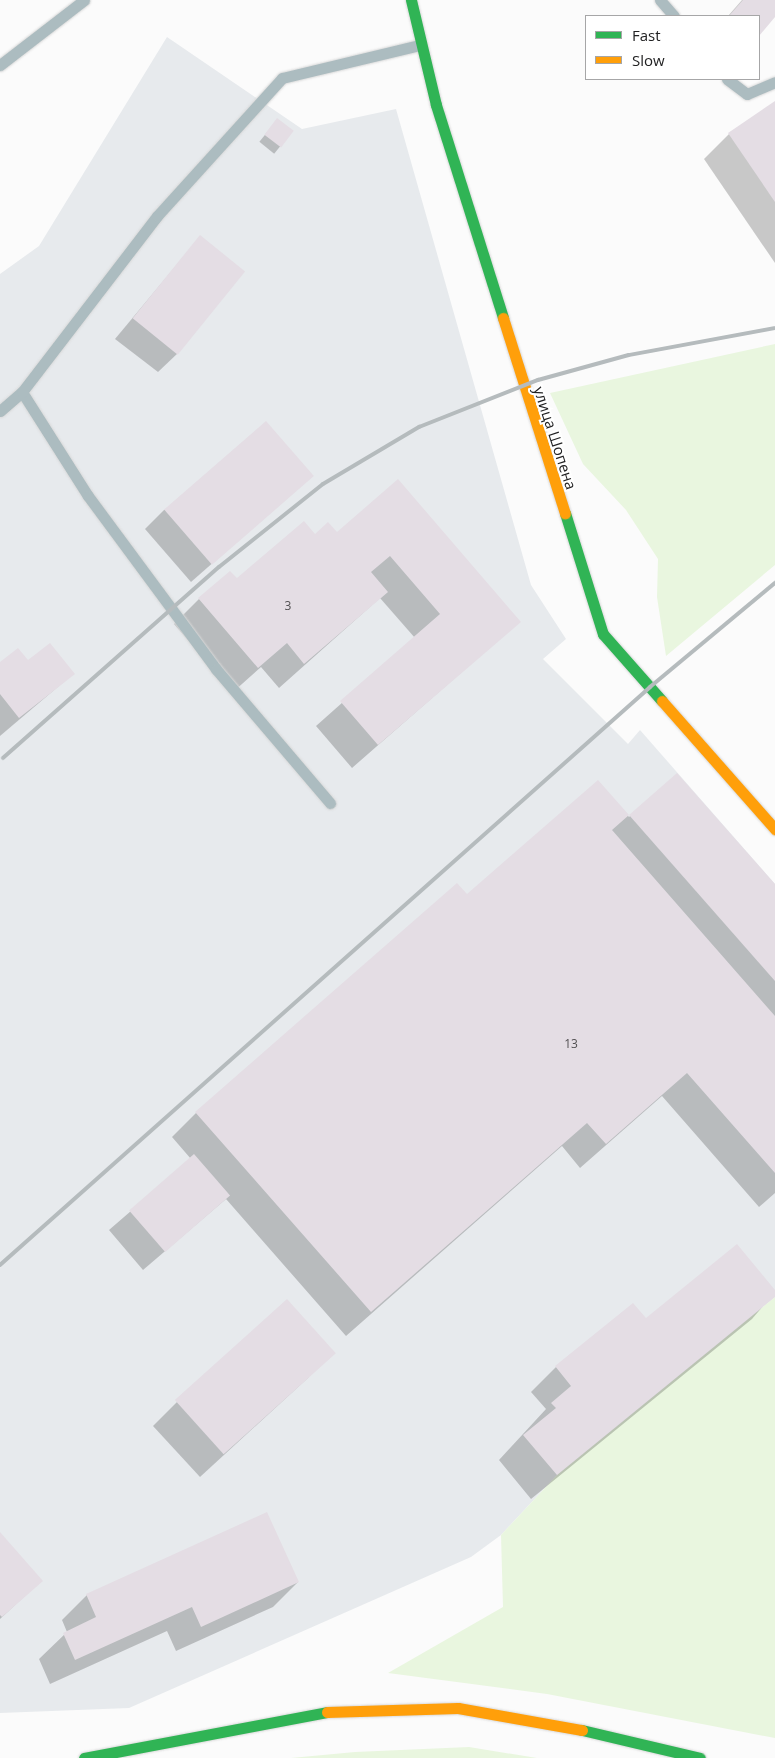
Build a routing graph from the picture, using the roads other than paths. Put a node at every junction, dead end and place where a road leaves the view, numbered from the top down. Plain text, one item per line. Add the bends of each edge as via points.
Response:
1 (84, 0) edge
2 (411, 0) edge
3 (660, 0) edge
4 (673, 15) edge
5 (420, 45) junction
6 (0, 65) edge
7 (727, 80) edge
8 (775, 82) edge
9 (22, 392) junction
10 (0, 411) edge
11 (330, 803) dead end
12 (775, 829) edge
13 (84, 1758) edge
14 (700, 1758) edge

1 - 6 lane
2 - 5 street, улица Шопена
3 - 4 lane
5 - 9 lane via 282,78 158,216
5 - 12 street, улица Шопена via 603,634
7 - 8 lane via 747,94
9 - 10 lane
9 - 11 lane via 88,496 216,669
13 - 14 street via 309,1714 384,1706 458,1708 598,1733

